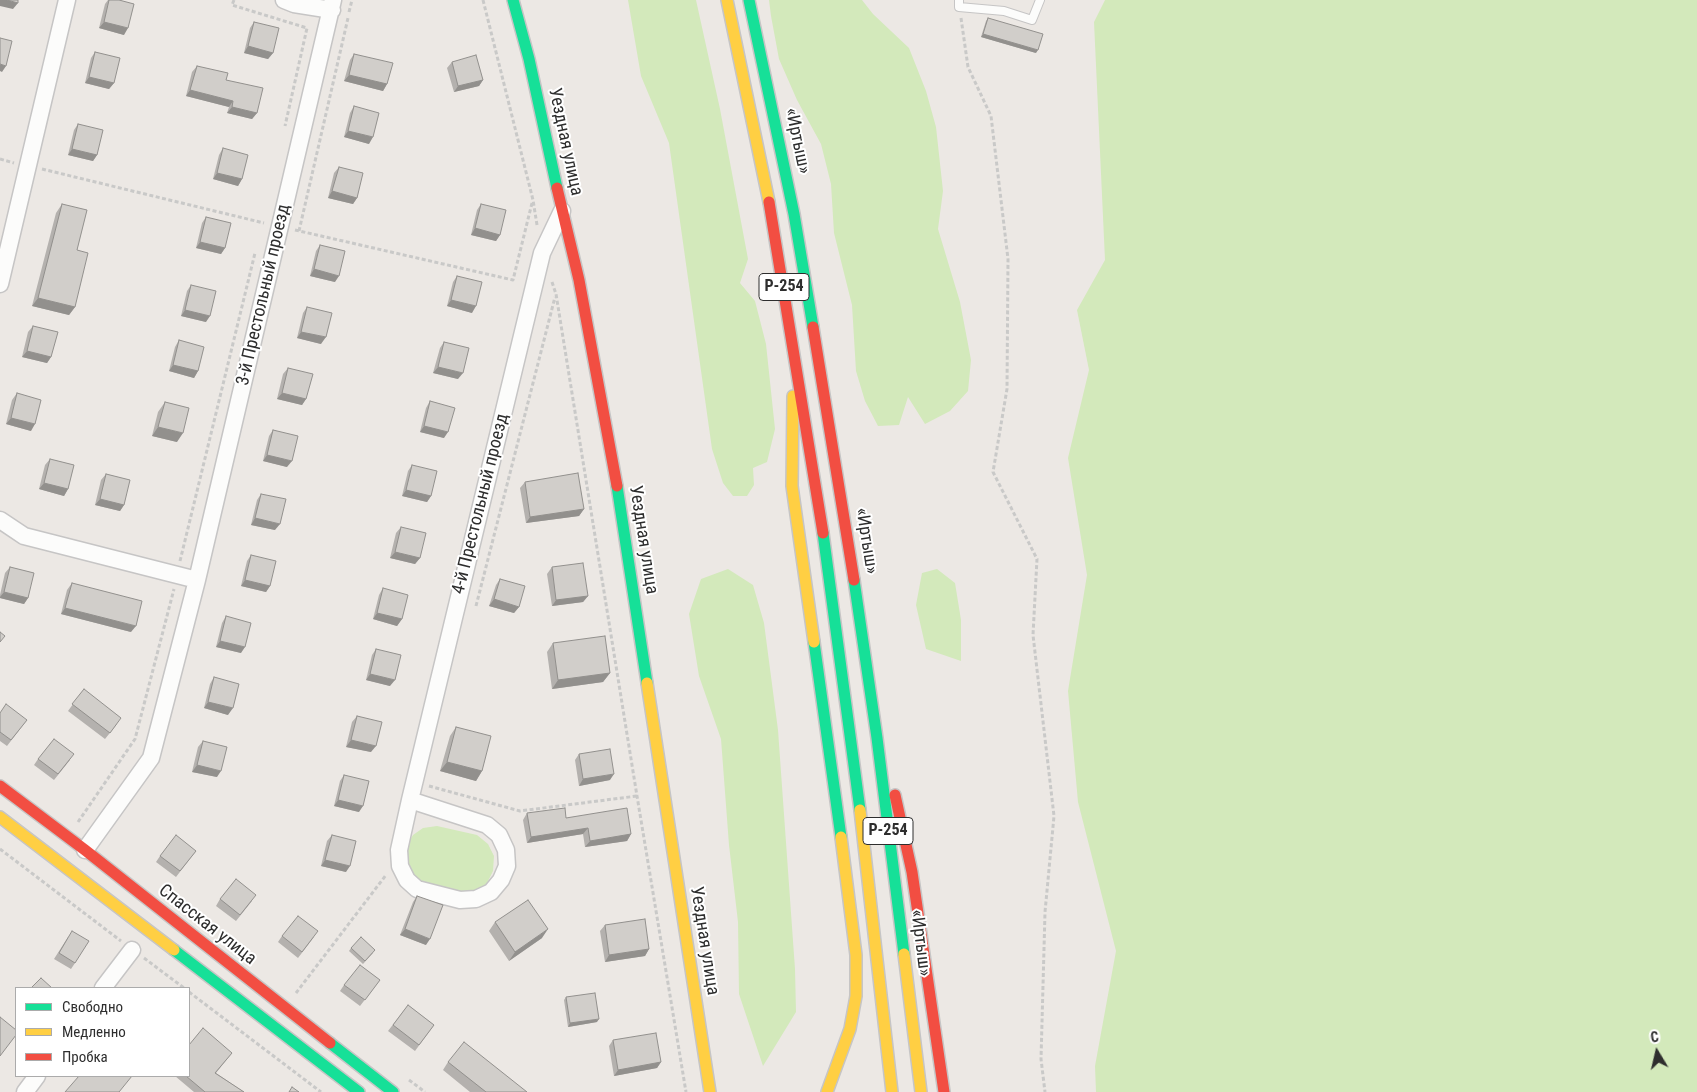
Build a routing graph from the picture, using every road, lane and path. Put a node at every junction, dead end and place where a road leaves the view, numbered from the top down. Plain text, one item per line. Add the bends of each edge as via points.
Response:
1 (67, 0) edge
2 (234, 0) edge
3 (284, 0) edge
4 (352, 0) edge
5 (483, 0) edge
6 (513, 0) edge
7 (727, 0) edge
8 (749, 0) edge
9 (1040, 0) edge
10 (959, 3) edge
11 (333, 5) edge
12 (283, 134) dead end
13 (0, 159) edge
14 (28, 166) junction
15 (533, 200) junction
16 (562, 210) junction
17 (262, 222) junction
18 (280, 226) junction
19 (538, 226) dead end
20 (299, 231) junction
21 (260, 232) dead end
22 (256, 251) dead end
23 (550, 278) dead end
24 (0, 284) edge
25 (556, 294) junction
26 (794, 350) junction
27 (0, 520) edge
28 (177, 575) junction
29 (197, 580) junction
30 (474, 613) dead end
31 (877, 738) junction
32 (432, 777) dead end
33 (0, 786) edge
34 (637, 796) junction
35 (410, 800) junction
36 (0, 817) edge
37 (74, 827) dead end
38 (0, 849) edge
39 (85, 850) junction
40 (400, 866) junction
41 (132, 950) junction
42 (104, 987) edge
43 (183, 987) edge
44 (190, 993) edge
45 (296, 994) dead end
46 (36, 1077) edge
47 (25, 1092) edge
48 (322, 1092) edge
49 (359, 1092) edge
50 (392, 1092) edge
51 (686, 1092) edge
52 (710, 1092) edge
53 (827, 1092) edge
54 (892, 1092) edge
55 (921, 1092) edge
56 (944, 1092) edge
57 (1044, 1092) edge

1 - 14 street
2 - 12 path via 232,5 308,28
3 - 11 street, 3-й Престольный проезд via 294,4
4 - 20 path
5 - 15 path
6 - 16 main road, Уездная улица
7 - 26 main road, Р-254 via 772,216
8 - 31 main road, «Иртыш» / Р-254 via 794,214
9 - 10 lane via 1032,20
10 - 57 path via 968,67 991,116 1008,259 1007,389 993,472 1037,559 1033,635 1054,816 1045,922 1041,1059
11 - 18 street, 3-й Престольный проезд
13 - 14 path
14 - 17 path
14 - 24 street
15 - 19 path
15 - 20 path via 513,280
16 - 35 street, 4-й Престольный проезд via 542,253
16 - 52 main road, Уездная улица via 579,280 627,545
17 - 18 path
17 - 21 path
18 - 20 path
18 - 29 street, 3-й Престольный проезд
22 - 28 path
23 - 25 path
25 - 30 path
25 - 34 path
26 - 53 main road via 792,486 856,955 856,996 850,1029
26 - 54 main road, Р-254 via 830,576
27 - 28 street via 24,536
28 - 29 street
28 - 37 path via 135,739
29 - 39 street, 3-й Престольный проезд via 151,758
31 - 55 main road, «Иртыш» / Р-254
31 - 56 main road via 912,872
32 - 34 path via 429,787 520,811
33 - 39 main road, Спасская улица
34 - 51 path
35 - 40 street, 4-й Престольный проезд via 399,850
35 - 40 street via 487,825 499,835 506,850 507,866 491,892 476,899 460,900 417,889 407,880
36 - 49 main road
38 - 41 path
39 - 50 main road, Спасская улица
40 - 45 path via 386,875
41 - 42 street
41 - 43 path
44 - 48 path
46 - 47 street

